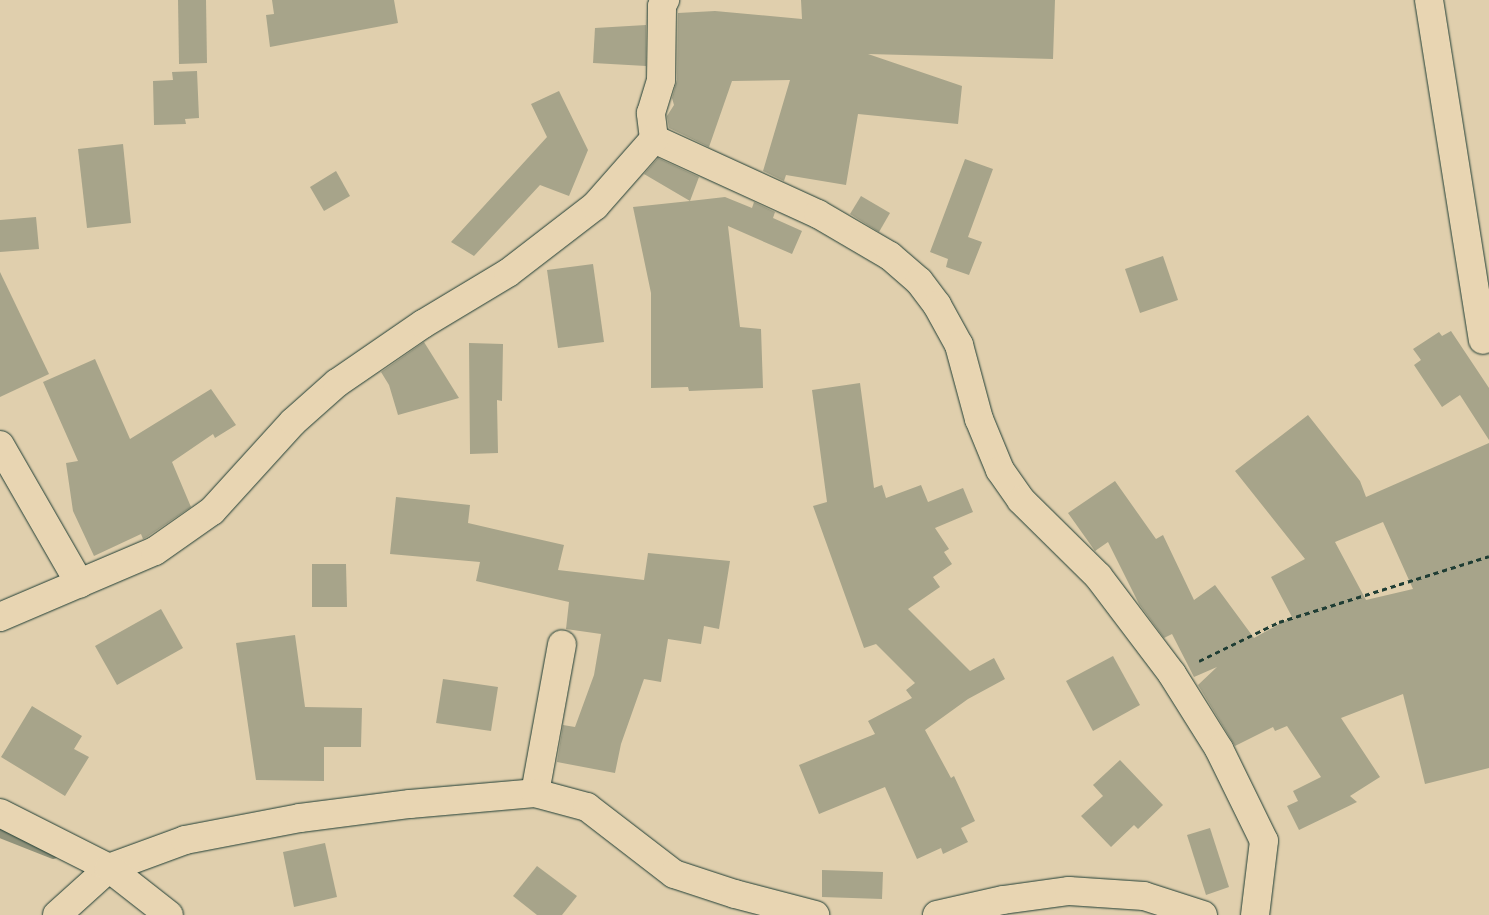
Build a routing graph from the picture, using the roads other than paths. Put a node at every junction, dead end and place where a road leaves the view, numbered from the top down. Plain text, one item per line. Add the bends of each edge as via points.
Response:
1 (665, 0) edge
2 (1429, 0) edge
3 (654, 139) junction
4 (1484, 340) dead end
5 (0, 445) edge
6 (80, 584) junction
7 (0, 617) edge
8 (562, 644) dead end
9 (535, 794) junction
10 (0, 813) edge
11 (109, 868) junction
12 (56, 915) edge
13 (168, 915) edge
14 (815, 915) edge
15 (937, 915) edge
16 (1203, 915) edge
17 (1255, 915) edge

1 - 3 street via 662,6 661,80 651,113
2 - 4 street
3 - 6 street via 595,206 508,273 423,324 337,383 293,422 212,511 155,551
3 - 17 street via 818,214 890,256 919,281 937,304 959,345 979,419 1000,470 1021,500 1098,576 1172,674 1219,749 1264,841
5 - 6 street
6 - 7 street
8 - 9 street
9 - 11 street via 410,804 300,818 185,840
9 - 14 street via 587,807 674,874
10 - 11 street
11 - 12 street
11 - 13 street
15 - 16 street via 1003,900 1069,891 1144,896

